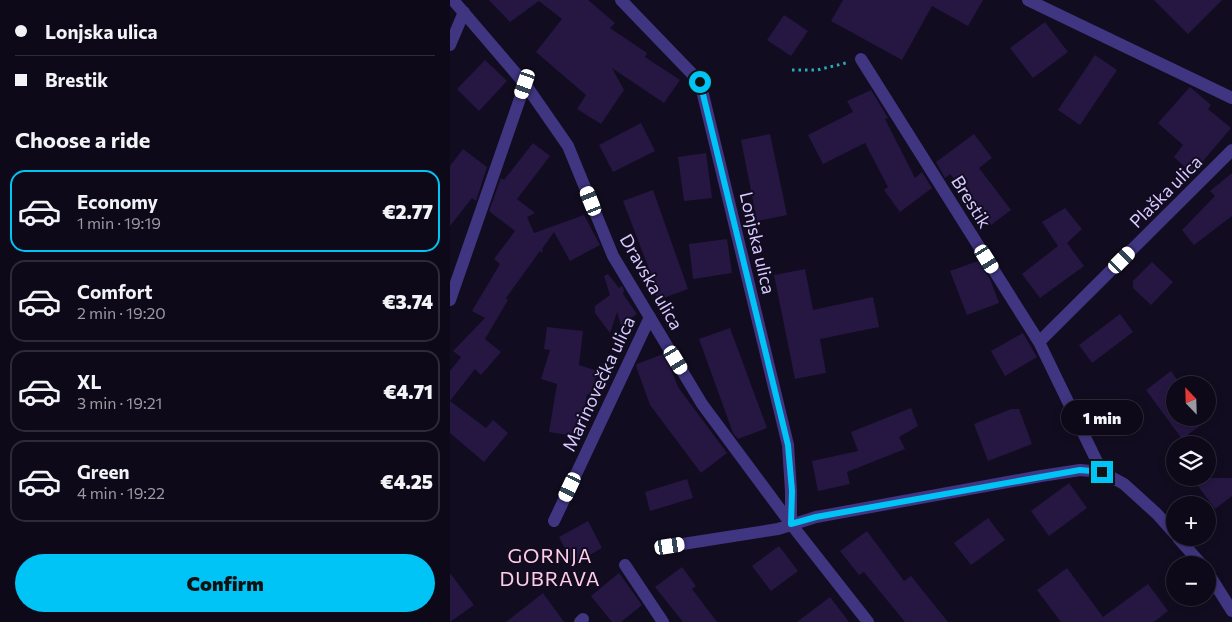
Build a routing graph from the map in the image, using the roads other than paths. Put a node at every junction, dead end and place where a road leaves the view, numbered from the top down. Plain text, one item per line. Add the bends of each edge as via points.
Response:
1 (453, 0) edge
2 (621, 0) edge
3 (1028, 0) edge
4 (464, 12) junction
5 (450, 45) edge
6 (861, 59) road end
7 (525, 84) junction
8 (1232, 98) edge
9 (1232, 150) edge
10 (450, 300) edge
11 (650, 317) junction
12 (1039, 342) junction
13 (1102, 472) junction
14 (554, 520) dead end
15 (791, 524) junction
16 (1166, 524) edge
17 (670, 546) dead end
18 (1185, 546) edge
19 (1194, 556) edge
20 (625, 565) dead end
21 (1216, 585) edge
22 (1232, 610) edge
23 (663, 622) edge
24 (868, 622) edge

1 - 4 street, Dravska ulica
2 - 15 street, Lonjska ulica via 700,82 788,445
3 - 8 street
4 - 5 street
4 - 7 street, Dravska ulica
6 - 12 street, Brestik
7 - 10 street
7 - 11 street, Dravska ulica via 568,146 613,256
9 - 12 street, Plaška ulica
11 - 14 street, Marinovečka ulica
11 - 15 street, Dravska ulica via 702,404
12 - 13 street, Brestik
13 - 15 street via 1080,470 1041,476
13 - 16 street via 1124,484
15 - 17 street via 778,529
15 - 24 street, Dravska ulica
18 - 19 street
20 - 23 street
21 - 22 street

